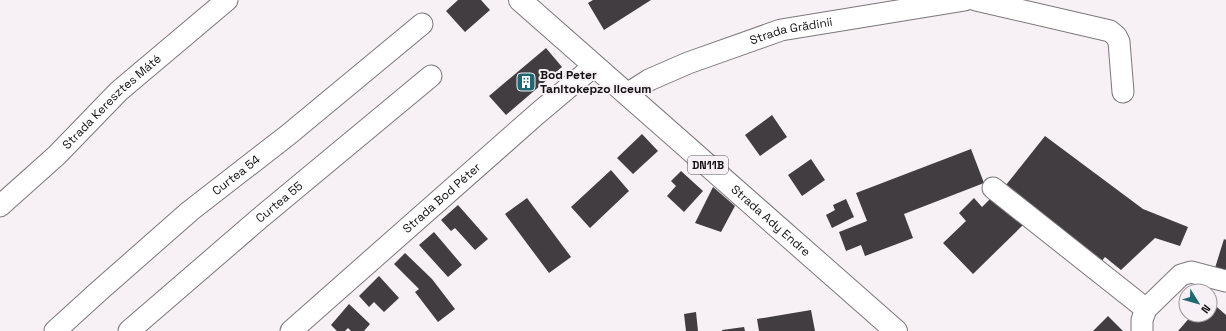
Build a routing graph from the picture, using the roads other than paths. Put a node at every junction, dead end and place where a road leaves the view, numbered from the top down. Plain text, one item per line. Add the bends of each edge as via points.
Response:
1 (226, 0) edge
2 (520, 0) edge
3 (964, 0) edge
4 (976, 0) edge
5 (422, 24) dead end
6 (594, 66) junction
7 (431, 76) dead end
8 (1123, 92) dead end
9 (627, 94) junction
10 (993, 188) dead end
11 (0, 206) edge
12 (1226, 281) edge
13 (1146, 309) junction
14 (55, 331) edge
15 (129, 331) edge
16 (291, 331) edge
17 (896, 331) edge
18 (1142, 331) edge

1 - 11 street, Strada Keresztes Máté via 119,91 57,155
2 - 6 main road, Strada Ady Endre / DN11B
3 - 9 street, Strada Grădinii via 781,30 688,63 648,80
4 - 8 street via 1110,31 1119,42
5 - 14 street, Curtea 54 via 288,135 190,211
6 - 9 main road, Strada Ady Endre / DN11B
6 - 16 street, Strada Bod Péter
7 - 15 street, Curtea 55
9 - 17 main road, Strada Ady Endre / DN11B
10 - 13 street
12 - 13 street via 1191,272 1181,275
13 - 18 street

